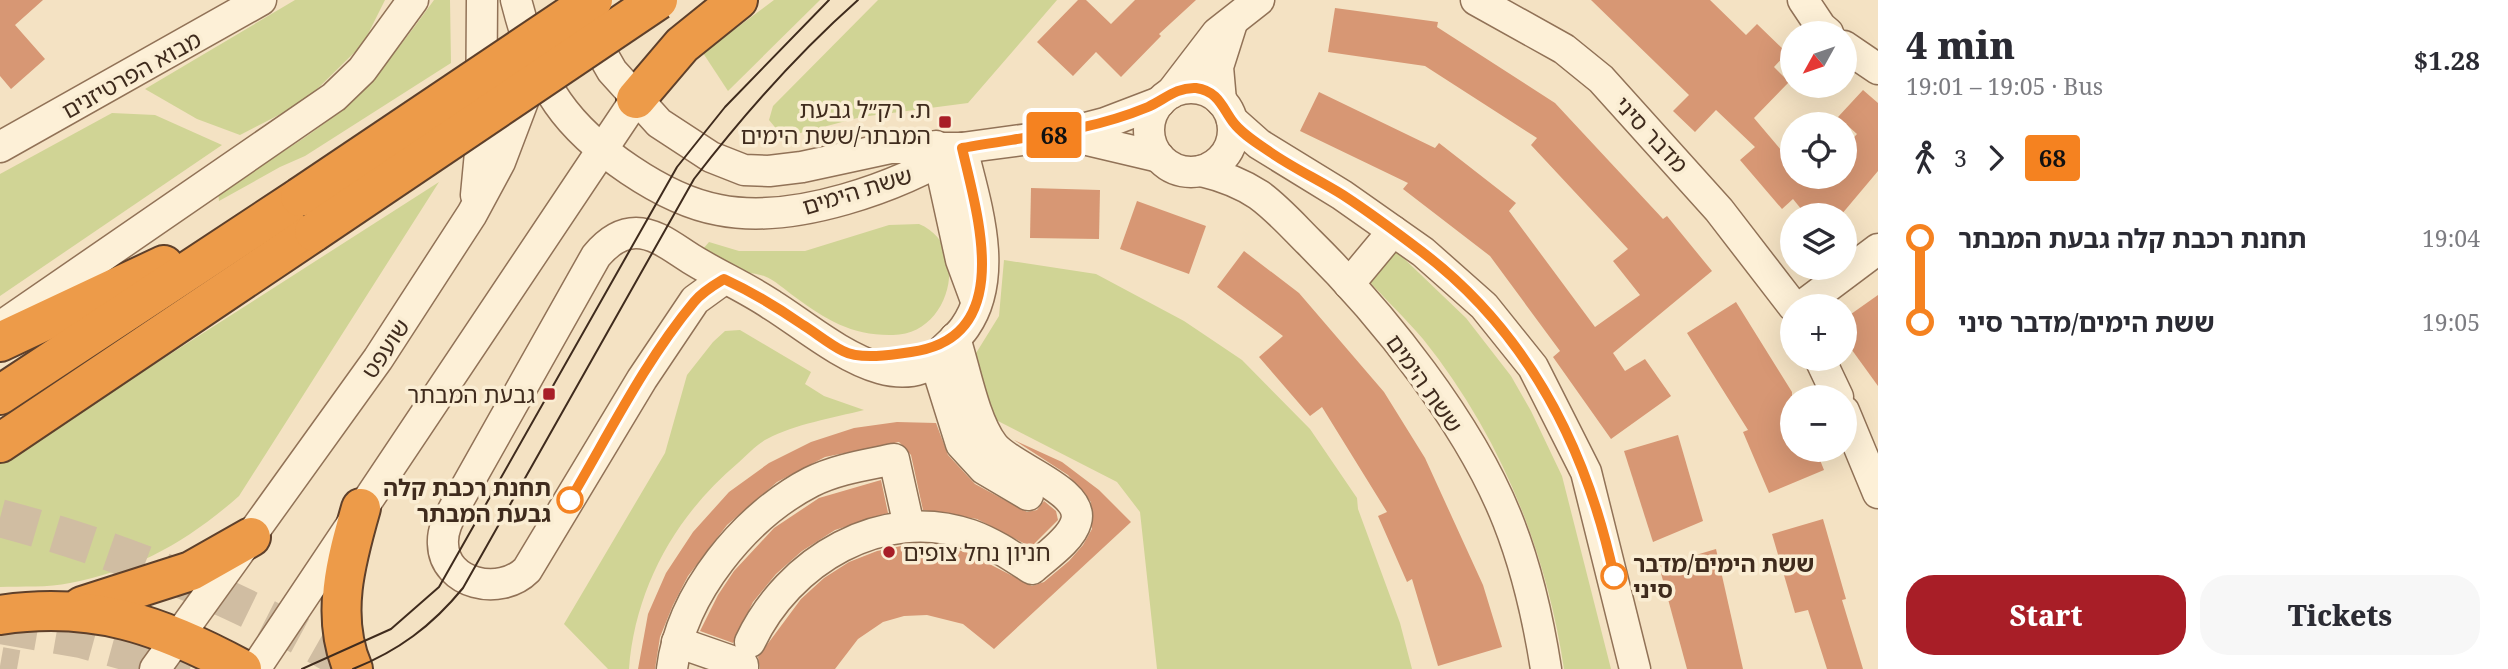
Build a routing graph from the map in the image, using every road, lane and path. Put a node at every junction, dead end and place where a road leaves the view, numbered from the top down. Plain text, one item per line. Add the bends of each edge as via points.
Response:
1 (261, 0) edge
2 (412, 0) edge
3 (482, 0) edge
4 (516, 0) edge
5 (568, 0) edge
6 (575, 0) edge
7 (593, 0) edge
8 (658, 0) edge
9 (738, 0) edge
10 (1476, 0) edge
11 (1803, 0) edge
12 (1247, 8) edge
13 (1817, 21) edge
14 (1857, 55) edge
15 (537, 63) junction
16 (1878, 69) edge
17 (1166, 97) junction
18 (636, 99) junction
19 (1226, 110) junction
20 (1059, 135) junction
21 (0, 147) edge
22 (603, 149) junction
23 (945, 152) junction
24 (1159, 157) junction
25 (1201, 170) junction
26 (286, 207) junction
27 (472, 214) junction
28 (1393, 231) junction
29 (1878, 249) edge
30 (724, 279) junction
31 (1349, 284) junction
32 (1784, 294) edge
33 (1818, 294) edge
34 (0, 327) edge
35 (955, 338) junction
36 (0, 342) edge
37 (845, 353) junction
38 (935, 361) junction
39 (0, 395) edge
40 (1857, 442) edge
41 (0, 443) edge
42 (1878, 493) edge
43 (361, 508) junction
44 (909, 526) junction
45 (1069, 533) junction
46 (251, 537) junction
47 (71, 609) junction
48 (0, 615) edge
49 (179, 638) junction
50 (674, 655) edge
51 (747, 655) edge
52 (155, 669) edge
53 (242, 669) edge
54 (255, 669) edge
55 (353, 669) edge
56 (1546, 669) edge
57 (1635, 669) edge

1 - 21 street, מבוא הפרטיזנים
2 - 34 street via 362,70 334,97
3 - 27 street via 481,142
4 - 15 street, ששת הימים
5 - 15 street, שועפט
6 - 18 street, ששת הימים via 600,51
7 - 26 highway, bridge
8 - 41 highway, bridge
9 - 18 highway via 682,45
10 - 32 street, מדבר סיני via 1564,49 1601,79 1719,210
11 - 13 street
12 - 17 street via 1217,33
12 - 19 street via 1221,50 1218,76
14 - 16 street
15 - 22 street, ששת הימים via 557,102
15 - 27 street, שועפט via 500,162
17 - 19 street via 1185,88 1202,89
17 - 20 street, ששת הימים via 1105,123
17 - 24 street via 1150,120
18 - 22 street
18 - 23 street, ששת הימים via 677,136 724,164 744,170 769,172 890,148
19 - 25 street via 1232,134 1228,149 1214,165
19 - 28 street via 1259,144
20 - 23 street, ששת הימים
20 - 24 street, ששת הימים
22 - 23 street, ששת הימים via 682,198 737,213 768,213 835,201
22 - 43 street
23 - 35 street via 961,260 976,301
24 - 25 street via 1177,169
25 - 31 street, ששת הימים via 1260,196
26 - 36 highway
26 - 39 highway
27 - 46 street, שועפט via 378,359
28 - 31 street
28 - 57 street via 1484,306 1533,368 1586,472
29 - 33 street
30 - 30 street via 695,300 527,569 510,582 491,586 468,579 453,567 443,547 448,522 600,250 619,237 646,234
30 - 37 street via 752,292
31 - 56 street, ששת הימים via 1409,355 1489,481 1523,563
35 - 37 street via 932,349 900,354
35 - 38 street
35 - 45 street via 982,425 993,445 1008,460 1064,492 1077,513
37 - 38 street via 869,366 892,371
38 - 45 street via 955,429 969,455 984,469 1055,511 1068,524
40 - 42 street
43 - 54 street
43 - 55 highway via 342,597 343,639
44 - 45 street via 970,535 1032,569
44 - 50 street via 894,459 847,468 812,482 780,501 736,539 698,597
44 - 51 street via 860,537 813,564 782,592 761,620
46 - 47 highway via 174,578
46 - 49 street, שועפט
47 - 48 highway
47 - 49 highway via 116,616
49 - 52 street, שועפט
49 - 53 highway
50 - 51 street via 744,665

